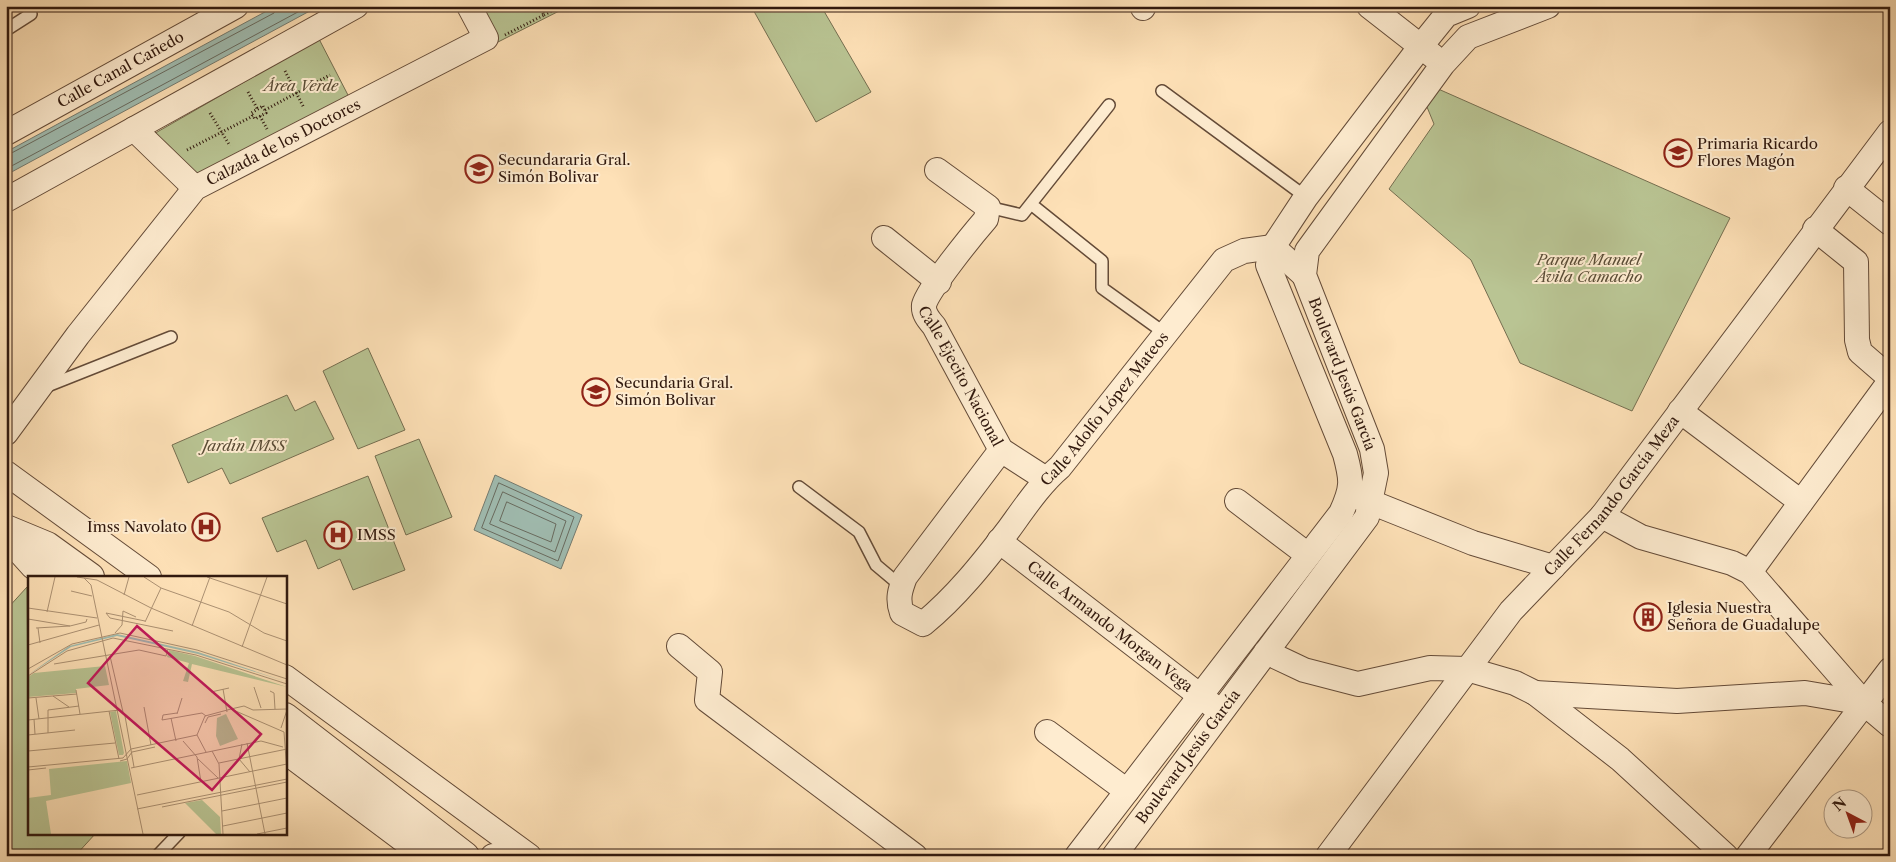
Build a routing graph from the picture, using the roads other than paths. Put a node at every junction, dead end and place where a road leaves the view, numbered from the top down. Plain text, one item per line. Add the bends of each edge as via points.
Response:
1 (236, 6) edge
2 (356, 6) edge
3 (469, 6) edge
4 (1369, 6) edge
5 (1468, 6) edge
6 (1548, 6) edge
7 (1449, 11) edge
8 (31, 14) dead end
9 (6, 30) edge
10 (1421, 46) junction
11 (1443, 64) junction
12 (1162, 91) dead end
13 (1109, 105) dead end
14 (134, 129) junction
15 (1890, 132) edge
16 (6, 133) edge
17 (937, 170) dead end
18 (195, 188) junction
19 (1846, 188) junction
20 (1306, 197) junction
21 (6, 200) edge
22 (1031, 204) junction
23 (988, 207) junction
24 (1890, 223) edge
25 (1815, 229) junction
26 (884, 238) dead end
27 (1273, 247) junction
28 (1304, 274) junction
29 (939, 282) junction
30 (1166, 334) junction
31 (170, 338) dead end
32 (1890, 380) edge
33 (37, 391) junction
34 (1680, 411) junction
35 (6, 433) edge
36 (1001, 450) junction
37 (6, 473) edge
38 (1046, 479) junction
39 (799, 488) dead end
40 (1350, 494) junction
41 (1237, 501) dead end
42 (1372, 501) junction
43 (1801, 502) junction
44 (1602, 516) junction
45 (6, 529) edge
46 (6, 534) edge
47 (999, 541) junction
48 (1308, 555) junction
49 (1552, 568) junction
50 (1750, 572) junction
51 (50, 576) edge
52 (89, 576) edge
53 (148, 576) edge
54 (901, 586) junction
55 (678, 646) dead end
56 (1266, 652) junction
57 (1468, 670) junction
58 (1890, 670) edge
59 (286, 678) edge
60 (1535, 693) junction
61 (1200, 696) junction
62 (1864, 704) junction
63 (1221, 712) junction
64 (286, 719) edge
65 (1890, 725) edge
66 (1047, 732) dead end
67 (286, 750) edge
68 (1127, 791) junction
69 (178, 834) edge
70 (157, 856) edge
71 (428, 856) edge
72 (465, 856) edge
73 (493, 856) edge
74 (524, 856) edge
75 (529, 856) edge
76 (915, 856) edge
77 (1077, 856) edge
78 (1114, 856) edge
79 (1328, 856) edge
80 (1726, 856) edge
81 (1748, 856) edge

1 - 16 street, Calle Canal Cañedo
2 - 14 street
3 - 18 street, Calzada de los Doctores via 493,38
4 - 10 street
5 - 7 street, Boulevard Jesús García
6 - 11 street via 1468,37
7 - 10 street, Boulevard Jesús García
8 - 9 lane
10 - 11 street
10 - 20 street, Boulevard Jesús García
11 - 28 street via 1317,234 1307,251
12 - 20 lane
13 - 22 lane
14 - 18 street
14 - 21 street
15 - 19 street, Calle Fernando García Meza
17 - 23 street
18 - 33 street, Calzada de los Doctores
19 - 24 street
19 - 25 street, Calle Fernando García Meza
20 - 27 street, Boulevard Jesús García
22 - 23 lane via 1022,216
22 - 30 lane via 1102,261 1102,288
23 - 29 street, Calle Ejecito Nacional via 986,219
25 - 32 street via 1856,262 1860,352
25 - 34 street, Calle Fernando García Meza
26 - 29 street
27 - 28 street
27 - 30 street, Calle Adolfo López Mateos via 1244,251 1224,260
27 - 40 street, Boulevard Jesús García via 1268,265 1345,454 1351,475
28 - 42 street, Boulevard Jesús García via 1372,449 1376,473
29 - 36 street, Calle Ejecito Nacional via 924,304 924,313
30 - 38 street, Calle Adolfo López Mateos
31 - 33 lane
32 - 43 street
33 - 35 street, Calzada de los Doctores
34 - 43 street
34 - 44 street, Calle Fernando García Meza
36 - 38 street, Calle Ejecito Nacional
36 - 54 street
37 - 53 street
38 - 47 street, Calle Adolfo López Mateos
39 - 54 lane via 859,532 876,565
40 - 42 street
40 - 48 street, Boulevard Jesús García via 1341,513
41 - 48 street
42 - 49 street via 1473,543
42 - 56 street, Boulevard Jesús García via 1367,517
43 - 50 street
44 - 49 street, Calle Fernando García Meza
44 - 50 street via 1641,537 1732,563
45 - 52 street via 47,546
46 - 51 street via 34,565
47 - 54 street, Calle Adolfo López Mateos via 943,608 923,624 902,613 899,603
47 - 61 street, Calle Armando Morgan Vega
48 - 61 street, Boulevard Jesús García
49 - 57 street, Calle Fernando García Meza via 1511,611
50 - 62 street
55 - 76 street via 710,672 707,700
56 - 57 street via 1304,670 1358,684 1430,668
56 - 63 street, Boulevard Jesús García
57 - 60 street via 1515,683
57 - 79 street, Calle Fernando García Meza
58 - 62 street
59 - 75 street
60 - 62 street via 1677,701 1805,693
60 - 80 street via 1620,758
61 - 63 street, Calle Armando Morgan Vega
61 - 68 street, Boulevard Jesús García
62 - 65 street
62 - 81 street
63 - 78 street, Boulevard Jesús García
64 - 72 street
66 - 68 street
67 - 71 street
68 - 77 street, Boulevard Jesús García
69 - 70 lane
73 - 74 street

